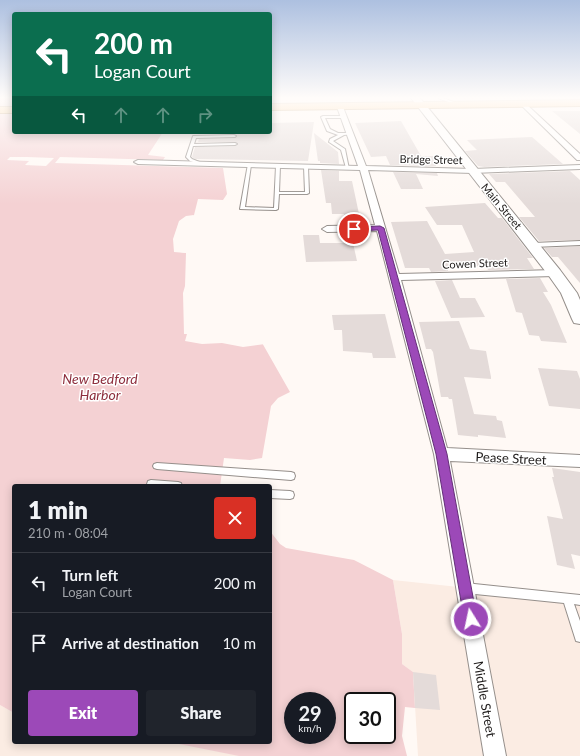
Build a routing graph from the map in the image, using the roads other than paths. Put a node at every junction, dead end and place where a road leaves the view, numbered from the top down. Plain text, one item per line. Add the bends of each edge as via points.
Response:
1 (336, 133) edge
2 (444, 133) edge
3 (556, 133) edge
4 (347, 134) junction
5 (234, 136) dead end
6 (235, 144) dead end
7 (192, 145) junction
8 (580, 158) edge
9 (138, 162) dead end
10 (201, 164) junction
11 (249, 165) junction
12 (278, 166) junction
13 (306, 167) junction
14 (580, 167) edge
15 (348, 168) junction
16 (363, 168) junction
17 (473, 171) junction
18 (277, 193) junction
19 (380, 228) junction
20 (327, 229) dead end
21 (580, 243) edge
22 (533, 245) junction
23 (555, 273) junction
24 (395, 278) junction
25 (580, 319) edge
26 (441, 454) junction
27 (580, 462) edge
28 (157, 466) dead end
29 (291, 476) dead end
30 (272, 494) edge
31 (290, 495) dead end
32 (465, 588) junction
33 (567, 598) junction
34 (580, 600) edge
35 (580, 637) edge
36 (495, 756) edge

1 - 4 lane
2 - 17 main road, Main Street
3 - 8 street
4 - 15 lane via 331,140 343,149
4 - 16 street, Middle Street
5 - 7 lane via 194,137
6 - 7 lane
7 - 10 lane via 188,157
9 - 10 street, Bridge Street
10 - 11 street, Bridge Street
11 - 12 street, Bridge Street
11 - 18 lane via 242,208 276,209
12 - 13 street, Bridge Street
12 - 18 lane
13 - 15 street, Bridge Street
13 - 18 lane via 307,193
14 - 17 street, Bridge Street
15 - 16 street, Bridge Street
16 - 17 street, Bridge Street
16 - 19 street, Middle Street
17 - 22 main road, Main Street
19 - 20 street
19 - 24 street, Middle Street
21 - 22 lane
22 - 23 main road, Main Street
23 - 24 street, Cowen Street
23 - 25 main road, Main Street via 569,294
24 - 26 street, Middle Street
26 - 27 street, Pease Street
26 - 32 street, Middle Street
28 - 29 lane
30 - 31 lane
32 - 33 lane
32 - 36 street, Middle Street
33 - 34 lane
33 - 35 lane

